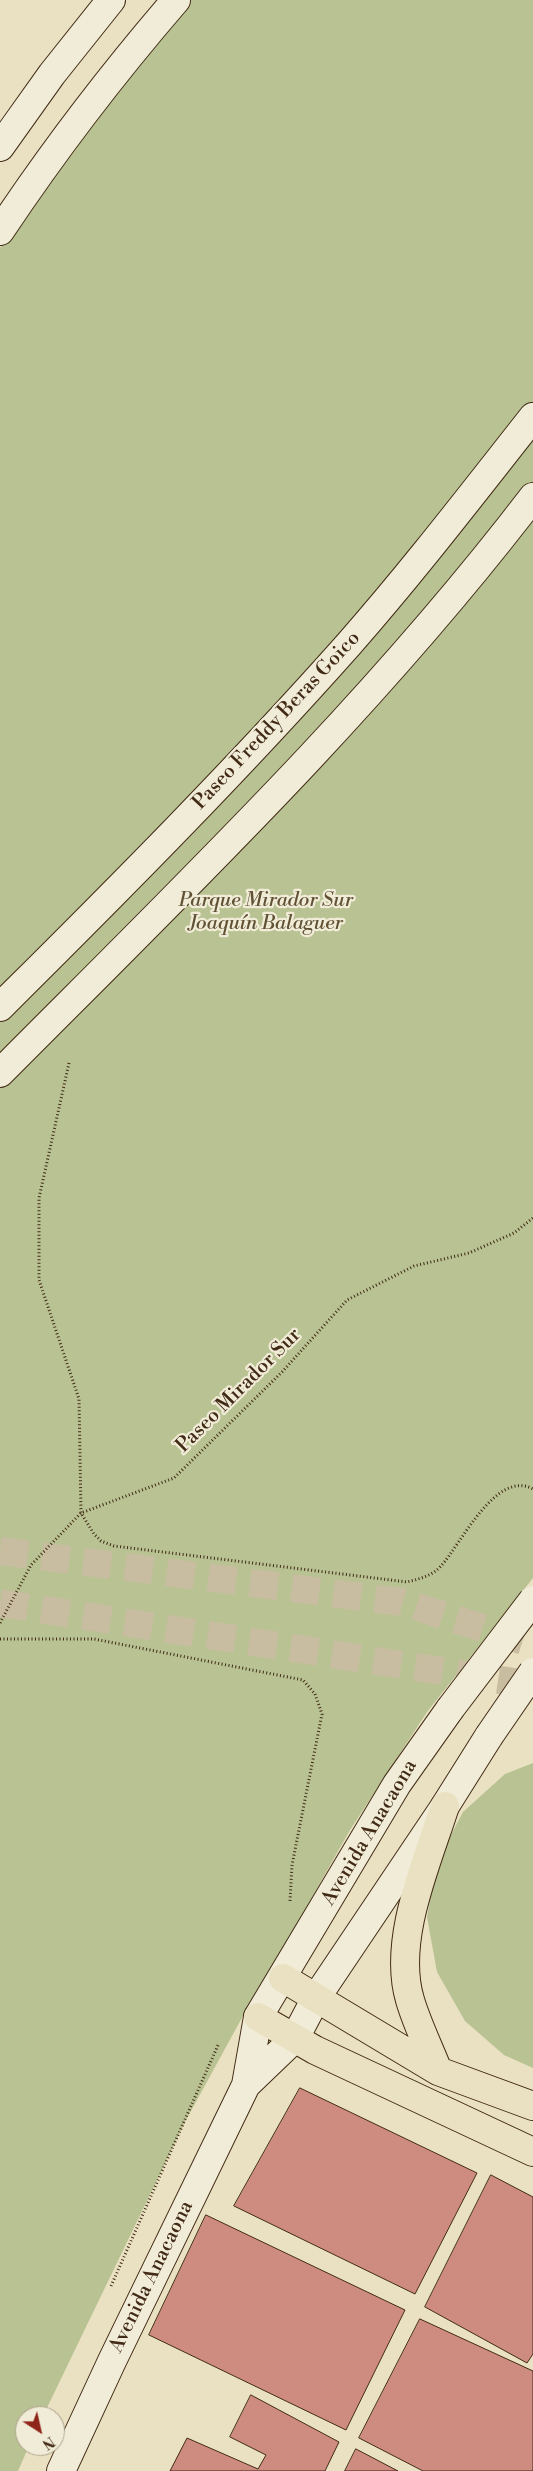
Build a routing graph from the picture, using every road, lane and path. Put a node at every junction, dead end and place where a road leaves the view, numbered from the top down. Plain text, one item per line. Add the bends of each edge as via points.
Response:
1 (111, 0) edge
2 (176, 0) edge
3 (0, 148) edge
4 (0, 231) edge
5 (533, 417) edge
6 (533, 497) edge
7 (0, 1007) edge
8 (69, 1063) dead end
9 (0, 1073) edge
10 (533, 1218) edge
11 (533, 1489) edge
12 (81, 1513) junction
13 (533, 1600) edge
14 (0, 1623) edge
15 (0, 1639) edge
16 (533, 1672) edge
17 (445, 1806) junction
18 (292, 1910) dead end
19 (283, 1978) junction
20 (316, 1998) junction
21 (258, 2017) junction
22 (295, 2038) junction
23 (221, 2039) dead end
24 (438, 2071) junction
25 (246, 2085) junction
26 (533, 2106) edge
27 (533, 2152) edge
28 (108, 2290) dead end
29 (61, 2471) edge

1 - 3 street via 52,74
2 - 4 street via 125,59 31,184
5 - 7 street, Paseo Freddy Beras Goico via 440,536 349,644 202,802
6 - 9 street via 476,571 354,710 184,889
8 - 12 path via 40,1198 39,1280 79,1399
10 - 12 path, Paseo Mirador Sur via 514,1233 469,1253 414,1266 347,1300 282,1372 174,1478
11 - 12 path via 511,1486 495,1495 440,1568 424,1578 406,1582 114,1546 101,1541
12 - 14 path, Paseo Mirador Sur via 31,1565
13 - 19 street, Avenida Anacaona, bridge via 397,1784
15 - 18 path via 94,1639 303,1680 315,1694 322,1714 292,1865 289,1896
16 - 17 street, Avenida Anacaona, bridge
17 - 20 street, Avenida Anacaona
17 - 24 main road via 409,1917 405,1957 409,1998
19 - 20 main road
19 - 21 street, Avenida Anacaona
20 - 22 street, Avenida Anacaona
20 - 24 main road
21 - 22 main road
21 - 25 street, Avenida Anacaona
22 - 25 street, Avenida Anacaona
22 - 27 main road
23 - 28 path
24 - 26 main road
25 - 29 street, Avenida Anacaona

